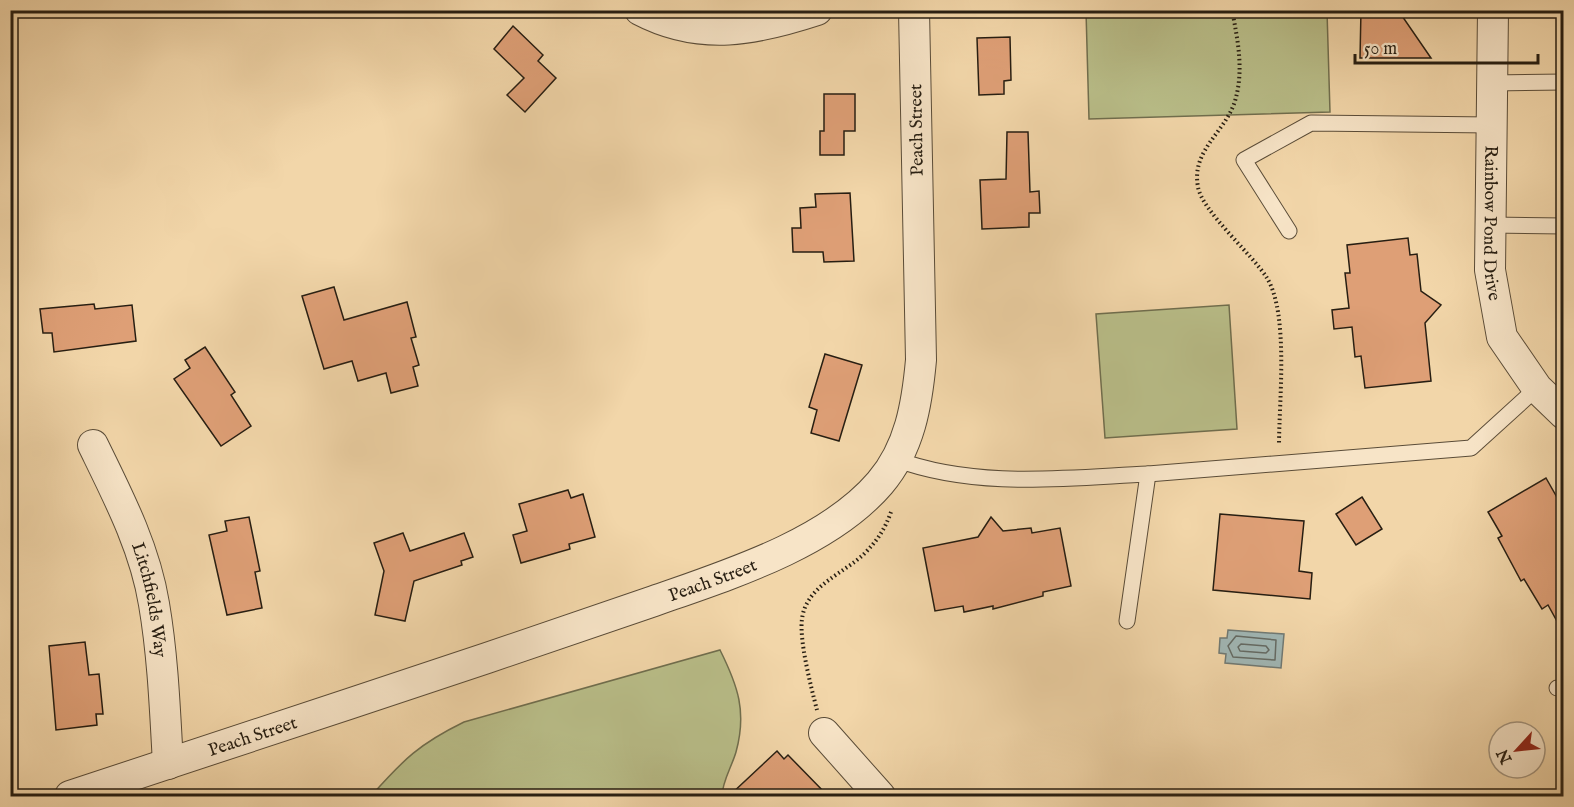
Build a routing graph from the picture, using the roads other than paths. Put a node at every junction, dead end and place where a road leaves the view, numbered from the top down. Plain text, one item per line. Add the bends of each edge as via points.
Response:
1 (640, 10) edge
2 (817, 10) edge
3 (914, 10) edge
4 (1493, 10) edge
5 (1563, 82) edge
6 (1492, 83) junction
7 (1491, 125) junction
8 (1491, 225) junction
9 (1563, 226) edge
10 (1289, 231) dead end
11 (1537, 388) junction
12 (1563, 414) edge
13 (93, 445) dead end
14 (889, 469) junction
15 (1148, 474) junction
16 (1127, 621) dead end
17 (824, 733) road end
18 (168, 764) junction
19 (70, 796) edge
20 (880, 796) edge

1 - 2 street via 702,29 733,32
3 - 14 street, Peach Street via 921,360 911,425
4 - 6 street, Rainbow Pond Drive
5 - 6 lane
6 - 7 street, Rainbow Pond Drive
7 - 8 street, Rainbow Pond Drive
7 - 10 lane via 1311,123 1279,139 1244,160
8 - 9 lane
8 - 11 street, Rainbow Pond Drive via 1490,270 1503,337
11 - 12 street, Rainbow Pond Drive
11 - 15 lane via 1471,448
13 - 18 street, Litchfields Way via 139,548 154,602
14 - 15 lane via 1016,480
14 - 18 street, Peach Street via 860,501 816,535 771,558
15 - 16 lane
17 - 20 street
18 - 19 street, Peach Street

